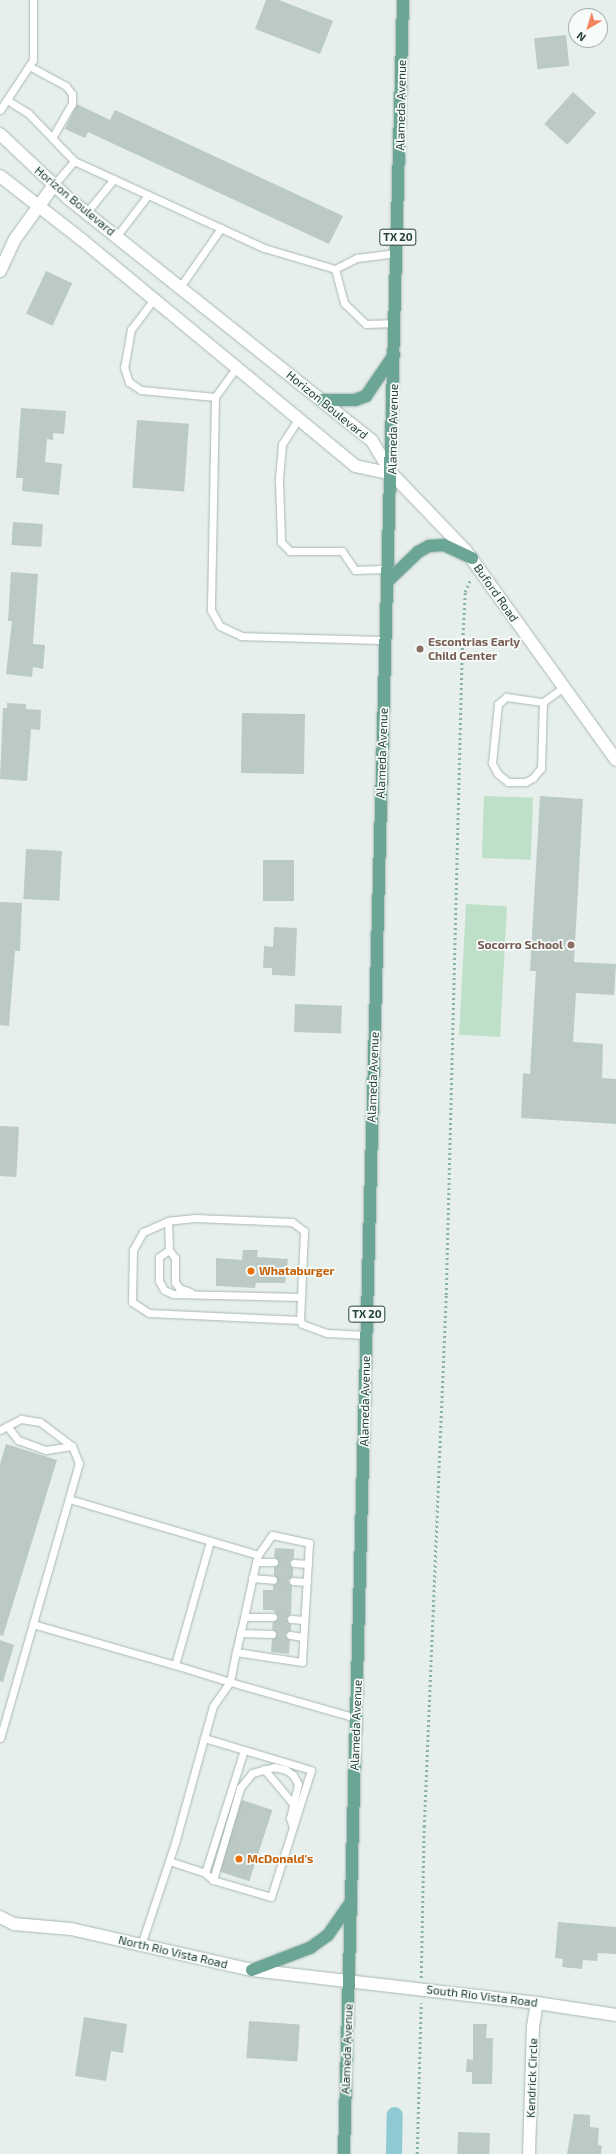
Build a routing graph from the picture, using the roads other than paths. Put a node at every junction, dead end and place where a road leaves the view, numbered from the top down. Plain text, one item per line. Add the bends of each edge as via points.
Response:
1 (33, 0) edge
2 (403, 0) edge
3 (29, 66) junction
4 (7, 100) junction
5 (0, 110) edge
6 (0, 134) edge
7 (52, 138) junction
8 (74, 161) junction
9 (0, 176) edge
10 (114, 179) junction
11 (54, 185) junction
12 (148, 194) junction
13 (38, 205) junction
14 (86, 213) junction
15 (221, 228) junction
16 (116, 236) junction
17 (397, 253) junction
18 (335, 269) junction
19 (0, 271) edge
20 (180, 287) junction
21 (154, 299) junction
22 (396, 323) junction
23 (395, 354) junction
24 (237, 367) junction
25 (215, 397) junction
26 (322, 400) junction
27 (299, 418) junction
28 (392, 474) junction
29 (474, 562) junction
30 (388, 569) junction
31 (388, 582) junction
32 (386, 640) junction
33 (564, 687) junction
34 (543, 702) junction
35 (616, 760) edge
36 (168, 1222) junction
37 (169, 1250) junction
38 (195, 1294) junction
39 (301, 1297) junction
40 (300, 1320) junction
41 (366, 1335) junction
42 (3, 1428) edge
43 (72, 1446) junction
44 (69, 1499) junction
45 (210, 1541) junction
46 (257, 1558) junction
47 (274, 1562) dead end
48 (294, 1563) dead end
49 (308, 1564) junction
50 (252, 1578) junction
51 (274, 1580) dead end
52 (293, 1581) dead end
53 (307, 1582) junction
54 (244, 1617) junction
55 (273, 1617) dead end
56 (291, 1618) dead end
57 (304, 1620) junction
58 (33, 1624) junction
59 (240, 1633) junction
60 (272, 1634) dead end
61 (290, 1635) dead end
62 (303, 1637) junction
63 (236, 1652) junction
64 (175, 1665) junction
65 (230, 1682) junction
66 (356, 1718) junction
67 (0, 1738) edge
68 (204, 1738) junction
69 (244, 1750) junction
70 (264, 1769) junction
71 (294, 1805) junction
72 (293, 1828) junction
73 (169, 1861) junction
74 (205, 1873) junction
75 (213, 1880) junction
76 (351, 1902) junction
77 (0, 1917) edge
78 (141, 1945) junction
79 (252, 1970) junction
80 (348, 1980) junction
81 (537, 2003) junction
82 (616, 2015) edge
83 (344, 2154) edge
84 (529, 2154) edge

1 - 3 lane via 33,60
2 - 17 main road, Alameda Avenue / TX 20
3 - 4 lane
3 - 7 lane via 66,86 72,94 72,104
4 - 5 lane
4 - 7 lane via 28,113
6 - 11 street, Horizon Boulevard
7 - 8 lane
8 - 10 lane
8 - 11 lane
9 - 13 street, Horizon Boulevard
10 - 12 lane
10 - 14 lane
11 - 13 street
11 - 14 street, Horizon Boulevard
12 - 15 lane
12 - 16 lane
13 - 19 street via 15,239
13 - 21 street, Horizon Boulevard
14 - 16 street, Horizon Boulevard
15 - 18 lane via 264,248
15 - 20 lane
16 - 20 street, Horizon Boulevard
17 - 18 lane via 357,258
17 - 22 main road, Alameda Avenue / TX 20
18 - 22 lane via 344,303 366,324
20 - 26 street, Horizon Boulevard
21 - 24 street, Horizon Boulevard
21 - 25 lane via 132,329 124,367 129,382 141,390
22 - 23 main road, Alameda Avenue / TX 20
23 - 26 main road via 366,396 355,400
23 - 28 main road, Alameda Avenue / TX 20
24 - 25 lane
24 - 27 street, Horizon Boulevard
25 - 32 lane via 211,610 220,626 241,636
26 - 28 street, Horizon Boulevard via 372,441
27 - 28 street, Horizon Boulevard via 355,466
27 - 30 lane via 282,444 279,481 281,542 290,551 342,551 355,570
28 - 29 street, Buford Road via 452,534
28 - 30 main road, Alameda Avenue / TX 20
29 - 31 main road via 444,545 429,546 418,552
29 - 33 street, Buford Road
30 - 31 main road, Alameda Avenue / TX 20
31 - 32 main road, Alameda Avenue / TX 20
32 - 41 main road, Alameda Avenue / TX 20
33 - 34 lane
33 - 35 street, Buford Road
34 - 34 lane via 506,697 498,704 492,763 498,774 508,782 525,782 533,778 541,768
36 - 37 lane
36 - 39 lane via 195,1218 292,1222 304,1231
36 - 40 lane via 143,1232 133,1250 132,1302 149,1313
37 - 38 lane via 175,1258 176,1282 179,1288
37 - 38 lane via 159,1257 159,1281 164,1290 173,1294
38 - 39 lane
39 - 40 lane
40 - 41 lane via 302,1324 327,1333
41 - 66 main road, Alameda Avenue / TX 20
42 - 43 lane via 18,1440 46,1450
42 - 43 lane via 21,1419 40,1422
43 - 44 lane via 79,1463
44 - 45 lane
44 - 58 lane
45 - 46 lane
45 - 64 lane
46 - 47 lane
46 - 49 lane via 272,1535 309,1543
46 - 50 lane
48 - 49 lane
49 - 53 lane
50 - 51 lane
50 - 54 lane
52 - 53 lane
53 - 57 lane
54 - 55 lane
54 - 59 lane
56 - 57 lane
57 - 62 lane
58 - 64 lane
58 - 67 lane
59 - 60 lane
59 - 63 lane
61 - 62 lane
62 - 63 lane via 302,1662
63 - 65 lane
64 - 65 lane
65 - 66 lane
65 - 68 lane via 213,1706
66 - 76 main road, Alameda Avenue / TX 20
68 - 69 lane
68 - 73 lane
69 - 72 lane via 311,1770
69 - 74 lane
70 - 71 lane
70 - 71 lane via 286,1770 293,1775 298,1784
70 - 75 lane via 252,1773 240,1788
71 - 72 lane via 290,1818
72 - 75 lane via 271,1897
73 - 74 lane
73 - 78 lane
74 - 75 lane
76 - 79 main road via 328,1935 310,1948
76 - 80 main road, Alameda Avenue / TX 20
77 - 78 street, North Rio Vista Road via 14,1924 71,1929
78 - 79 street, North Rio Vista Road
79 - 80 street, North Rio Vista Road
80 - 81 street, South Rio Vista Road
80 - 83 main road, Alameda Avenue / TX 20
81 - 82 street, South Rio Vista Road
81 - 84 street, Kendrick Circle

